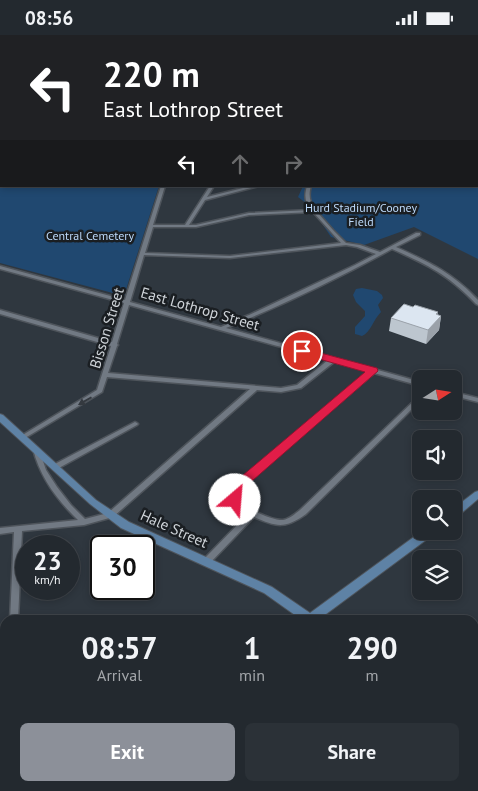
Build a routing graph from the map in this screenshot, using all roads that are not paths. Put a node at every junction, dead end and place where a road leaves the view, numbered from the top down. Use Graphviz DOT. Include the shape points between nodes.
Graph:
graph roads {
  1 [pos="163,187"];
  2 [pos="211,187"];
  3 [pos="253,187"];
  4 [pos="309,187"];
  5 [pos="204,199"];
  6 [pos="316,211"];
  7 [pos="151,226"];
  8 [pos="186,226"];
  9 [pos="418,234"];
  10 [pos="346,244"];
  11 [pos="394,248"];
  12 [pos="143,254"];
  13 [pos="381,254"];
  14 [pos="0,267"];
  15 [pos="128,302"];
  16 [pos="478,303"];
  17 [pos="0,312"];
  18 [pos="222,328"];
  19 [pos="115,345"];
  20 [pos="332,359"];
  21 [pos="373,371"];
  22 [pos="106,375"];
  23 [pos="412,382"];
  24 [pos="255,388"];
  25 [pos="462,396"];
  26 [pos="478,400"];
  27 [pos="412,406"];
  28 [pos="0,417"];
  29 [pos="135,424"];
  30 [pos="23,437"];
  31 [pos="36,449"];
  32 [pos="55,467"];
  33 [pos="478,495"];
  34 [pos="462,507"];
  35 [pos="254,513"];
  36 [pos="110,515"];
  37 [pos="84,522"];
  38 [pos="18,529"];
  39 [pos="0,531"];
  40 [pos="418,540"];
  41 [pos="207,561"];
  42 [pos="14,615"];
  43 [pos="304,615"];
  44 [pos="318,615"];
  1 -- 7 [label="street, Bisson Street"];
  2 -- 5 [label="street"];
  3 -- 5 [label="street"];
  4 -- 6 [label="street" via="308,202"];
  5 -- 8 [label="street"];
  6 -- 8 [label="street" via="249,214"];
  6 -- 10 [label="street" via="338,239"];
  7 -- 8 [label="street"];
  7 -- 12 [label="street, Bisson Street"];
  9 -- 11 [label="street"];
  10 -- 12 [label="street" via="230,257"];
  10 -- 13 [label="street"];
  11 -- 13 [label="street"];
  11 -- 16 [label="street" via="446,273"];
  12 -- 15 [label="street, Bisson Street"];
  13 -- 18 [label="street"];
  14 -- 15 [label="street, East Lothrop Street"];
  15 -- 18 [label="street, East Lothrop Street"];
  15 -- 19 [label="street, Bisson Street"];
  17 -- 19 [label="street"];
  18 -- 20 [label="street, East Lothrop Street"];
  19 -- 22 [label="street, Bisson Street"];
  20 -- 21 [label="street, East Lothrop Street"];
  20 -- 24 [label="street" via="299,387 281,390"];
  21 -- 23 [label="street, East Lothrop Street"];
  21 -- 35 [label="street" via="240,485 235,500"];
  22 -- 24 [label="street"];
  22 -- 30 [label="street, Bisson Street, one-way" via="96,395"];
  24 -- 36 [label="street"];
  25 -- 26 [label="street"];
  27 -- 35 [label="street" via="303,512 284,523"];
  28 -- 30 [label="main road, Hale Street"];
  29 -- 32 [label="street"];
  30 -- 31 [label="main road, Hale Street"];
  31 -- 32 [label="main road, Hale Street"];
  31 -- 37 [label="street, Hale Street" via="38,464 72,511"];
  32 -- 36 [label="main road, Hale Street"];
  33 -- 34 [label="main road"];
  35 -- 41 [label="street"];
  36 -- 37 [label="street"];
  36 -- 41 [label="main road, Hale Street" via="125,525"];
  37 -- 38 [label="street"];
  38 -- 39 [label="street"];
  38 -- 42 [label="street"];
  40 -- 44 [label="main road"];
  41 -- 43 [label="main road, Hale Street" via="268,589"];
}
